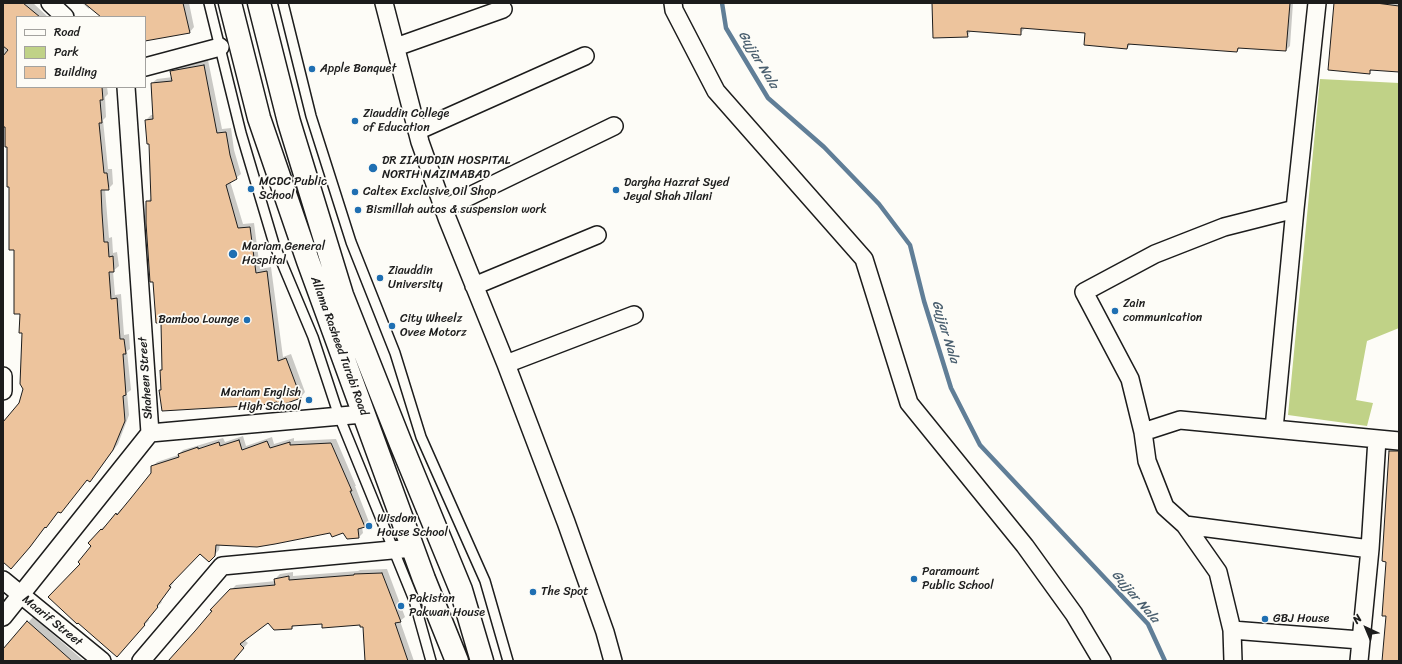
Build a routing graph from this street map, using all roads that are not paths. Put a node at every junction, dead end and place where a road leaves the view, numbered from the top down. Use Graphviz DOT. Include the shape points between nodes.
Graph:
graph roads {
  1 [pos="50,3"];
  2 [pos="209,3"];
  3 [pos="230,3"];
  4 [pos="259,3"];
  5 [pos="283,3"];
  6 [pos="384,3"];
  7 [pos="673,3"];
  8 [pos="1317,3"];
  9 [pos="503,9"];
  10 [pos="64,16"];
  11 [pos="220,47"];
  12 [pos="396,47"];
  13 [pos="585,56"];
  14 [pos="146,67"];
  15 [pos="126,88"];
  16 [pos="614,126"];
  17 [pos="417,131"];
  18 [pos="443,209"];
  19 [pos="1295,209"];
  20 [pos="597,235"];
  21 [pos="474,286"];
  22 [pos="634,315"];
  23 [pos="506,364"];
  24 [pos="3,376"];
  25 [pos="3,391"];
  26 [pos="363,414"];
  27 [pos="339,416"];
  28 [pos="1274,429"];
  29 [pos="1143,432"];
  30 [pos="150,433"];
  31 [pos="1377,439"];
  32 [pos="1399,441"];
  33 [pos="1186,525"];
  34 [pos="403,549"];
  35 [pos="1370,549"];
  36 [pos="3,580"];
  37 [pos="21,595"];
  38 [pos="3,618"];
  39 [pos="1232,630"];
  40 [pos="1360,640"];
  41 [pos="102,661"];
  42 [pos="141,661"];
  43 [pos="431,661"];
  44 [pos="457,661"];
  45 [pos="482,661"];
  46 [pos="508,661"];
  47 [pos="613,661"];
  48 [pos="1102,661"];
  49 [pos="1233,661"];
  50 [pos="1359,661"];
  1 -- 10 [label="street"];
  2 -- 11 [label="lane"];
  3 -- 26 [label="main road, Allama Rasheed Turabi Road" via="259,118"];
  4 -- 45 [label="main road, Allama Rasheed Turabi Road" via="289,122 342,295 461,590"];
  5 -- 46 [label="lane" via="311,116 350,242 396,354 420,437 485,581"];
  6 -- 12 [label="street"];
  7 -- 48 [label="street" via="674,10 716,91 864,259 909,403 1025,546 1074,614"];
  8 -- 19 [label="street"];
  9 -- 12 [label="street"];
  11 -- 14 [label="street"];
  11 -- 27 [label="lane" via="241,133 274,244 313,337"];
  12 -- 17 [label="street"];
  13 -- 17 [label="street"];
  15 -- 30 [label="street, Shaheen Street"];
  16 -- 18 [label="street"];
  17 -- 18 [label="street"];
  18 -- 21 [label="street"];
  19 -- 28 [label="street"];
  19 -- 29 [label="street" via="1224,227 1155,254 1084,292 1130,379"];
  20 -- 21 [label="street"];
  21 -- 23 [label="street"];
  22 -- 23 [label="street"];
  23 -- 47 [label="street" via="566,522"];
  24 -- 25 [label="street"];
  26 -- 27 [label="street"];
  26 -- 34 [label="main road, Allama Rasheed Turabi Road"];
  27 -- 30 [label="street"];
  27 -- 34 [label="lane"];
  28 -- 29 [label="street" via="1180,420"];
  28 -- 31 [label="street"];
  29 -- 33 [label="street" via="1147,461 1165,506"];
  30 -- 37 [label="street, Shaheen Street"];
  31 -- 32 [label="street"];
  31 -- 35 [label="street"];
  33 -- 35 [label="street"];
  33 -- 39 [label="street" via="1218,572"];
  34 -- 42 [label="street" via="222,566"];
  34 -- 43 [label="lane"];
  34 -- 44 [label="main road, Allama Rasheed Turabi Road"];
  35 -- 40 [label="street"];
  36 -- 37 [label="street, Maarif Street"];
  37 -- 38 [label="street, Shaheen Street"];
  37 -- 41 [label="street, Maarif Street"];
  39 -- 40 [label="street"];
  39 -- 49 [label="street"];
  40 -- 50 [label="street"];
}
